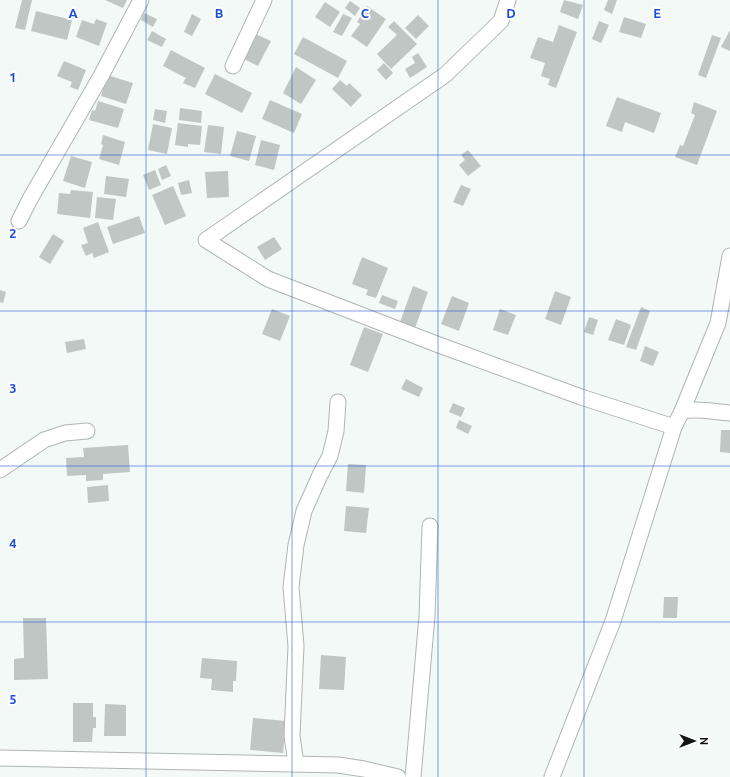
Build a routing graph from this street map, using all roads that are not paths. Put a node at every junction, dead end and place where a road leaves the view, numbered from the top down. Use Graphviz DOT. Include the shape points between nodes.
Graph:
graph roads {
  1 [pos="141,0"];
  2 [pos="264,0"];
  3 [pos="498,0"];
  4 [pos="508,0"];
  5 [pos="233,66"];
  6 [pos="19,221"];
  7 [pos="730,256"];
  8 [pos="338,402"];
  9 [pos="682,411"];
  10 [pos="730,413"];
  11 [pos="674,427"];
  12 [pos="87,431"];
  13 [pos="0,470"];
  14 [pos="430,526"];
  15 [pos="0,758"];
  16 [pos="296,764"];
  17 [pos="398,777"];
  18 [pos="413,777"];
  19 [pos="552,777"];
  1 -- 6 [label="street"];
  2 -- 5 [label="street"];
  3 -- 4 [label="street"];
  4 -- 11 [label="street" via="501,21 445,75 206,240 276,282 536,380"];
  7 -- 9 [label="street" via="718,323"];
  8 -- 16 [label="street" via="336,431 330,456 304,511 296,545 291,587 296,646 292,736"];
  9 -- 10 [label="street" via="693,409"];
  9 -- 11 [label="street"];
  11 -- 19 [label="street" via="613,621"];
  12 -- 13 [label="street" via="65,433 44,440"];
  14 -- 18 [label="street" via="427,616"];
  15 -- 16 [label="street"];
  16 -- 17 [label="street" via="338,765"];
}
